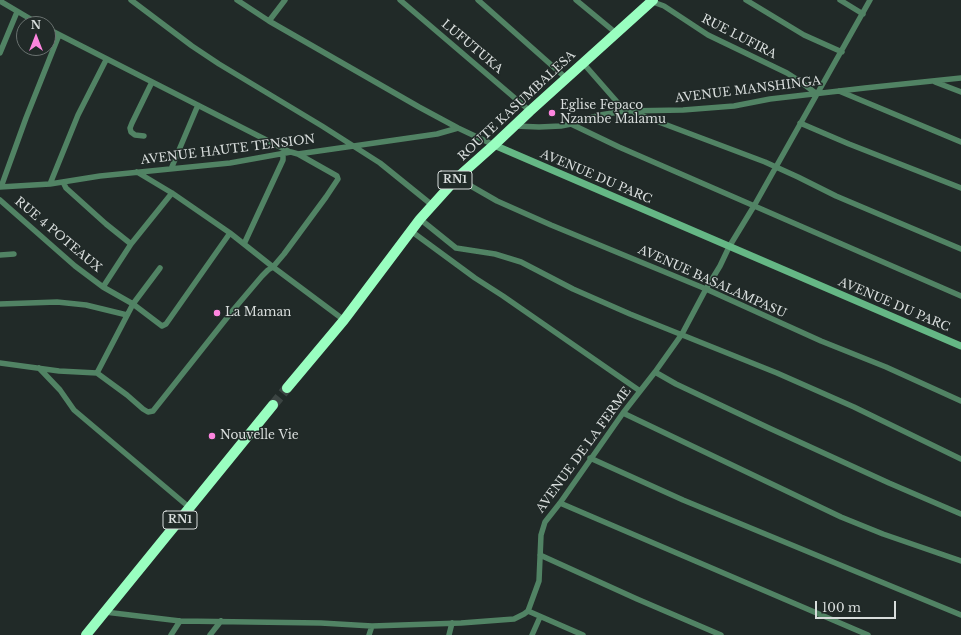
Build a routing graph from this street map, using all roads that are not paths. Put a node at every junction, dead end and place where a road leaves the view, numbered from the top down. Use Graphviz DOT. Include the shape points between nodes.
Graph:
graph roads {
  1 [pos="131,0"];
  2 [pos="237,0"];
  3 [pos="285,0"];
  4 [pos="400,0"];
  5 [pos="478,0"];
  6 [pos="576,0"];
  7 [pos="651,0"];
  8 [pos="746,0"];
  9 [pos="840,0"];
  10 [pos="870,0"];
  11 [pos="0,1"];
  12 [pos="17,12"];
  13 [pos="863,14"];
  14 [pos="24,16"];
  15 [pos="270,21"];
  16 [pos="56,33"];
  17 [pos="616,33"];
  18 [pos="59,35"];
  19 [pos="842,52"];
  20 [pos="0,53"];
  21 [pos="106,60"];
  22 [pos="583,63"];
  23 [pos="566,78"];
  24 [pos="961,78"];
  25 [pos="152,82"];
  26 [pos="933,82"];
  27 [pos="839,91"];
  28 [pos="961,92"];
  29 [pos="817,94"];
  30 [pos="198,105"];
  31 [pos="530,111"];
  32 [pos="625,111"];
  33 [pos="632,112"];
  34 [pos="800,123"];
  35 [pos="571,124"];
  36 [pos="514,126"];
  37 [pos="458,128"];
  38 [pos="144,136"];
  39 [pos="961,142"];
  40 [pos="351,145"];
  41 [pos="494,145"];
  42 [pos="291,152"];
  43 [pos="283,154"];
  44 [pos="298,154"];
  45 [pos="776,167"];
  46 [pos="171,169"];
  47 [pos="137,172"];
  48 [pos="457,178"];
  49 [pos="63,182"];
  50 [pos="50,184"];
  51 [pos="1,187"];
  52 [pos="961,188"];
  53 [pos="172,193"];
  54 [pos="0,200"];
  55 [pos="432,205"];
  56 [pos="754,206"];
  57 [pos="420,220"];
  58 [pos="411,231"];
  59 [pos="230,233"];
  60 [pos="131,244"];
  61 [pos="244,244"];
  62 [pos="729,247"];
  63 [pos="961,249"];
  64 [pos="14,254"];
  65 [pos="0,255"];
  66 [pos="273,267"];
  67 [pos="160,268"];
  68 [pos="103,287"];
  69 [pos="706,289"];
  70 [pos="961,296"];
  71 [pos="0,304"];
  72 [pos="133,304"];
  73 [pos="127,315"];
  74 [pos="344,320"];
  75 [pos="682,334"];
  76 [pos="961,346"];
  77 [pos="0,363"];
  78 [pos="39,368"];
  79 [pos="655,372"];
  80 [pos="97,373"];
  81 [pos="287,388"];
  82 [pos="640,391"];
  83 [pos="961,400"];
  84 [pos="273,405"];
  85 [pos="623,413"];
  86 [pos="590,458"];
  87 [pos="961,459"];
  88 [pos="560,503"];
  89 [pos="190,508"];
  90 [pos="961,514"];
  91 [pos="540,555"];
  92 [pos="961,560"];
  93 [pos="528,611"];
  94 [pos="104,612"];
  95 [pos="961,614"];
  96 [pos="540,617"];
  97 [pos="180,621"];
  98 [pos="221,621"];
  99 [pos="452,623"];
  100 [pos="372,626"];
  101 [pos="569,632"];
  102 [pos="86,635"];
  103 [pos="171,635"];
  104 [pos="210,635"];
  105 [pos="369,635"];
  106 [pos="449,635"];
  107 [pos="532,635"];
  108 [pos="583,635"];
  109 [pos="721,635"];
  110 [pos="868,635"];
  1 -- 40 [label="street" via="219,64"];
  2 -- 15 [label="street, AVENUE DU PARC"];
  3 -- 15 [label="street"];
  4 -- 31 [label="street, LUFUTUKA"];
  5 -- 23 [label="street"];
  6 -- 17 [label="street"];
  7 -- 17 [label="highway, ROUTE KASUMBALESA / RN1"];
  7 -- 29 [label="street, RUE LUFIRA" via="708,35 787,73"];
  8 -- 19 [label="street" via="804,35"];
  9 -- 13 [label="street"];
  10 -- 13 [label="street, AVENUE DE LA FERME"];
  11 -- 12 [label="street"];
  12 -- 14 [label="street"];
  12 -- 20 [label="street"];
  13 -- 19 [label="street, AVENUE DE LA FERME"];
  15 -- 37 [label="street, AVENUE DU PARC"];
  16 -- 18 [label="street"];
  17 -- 22 [label="highway, ROUTE KASUMBALESA / RN1"];
  18 -- 21 [label="street"];
  18 -- 51 [label="street"];
  19 -- 29 [label="street, AVENUE DE LA FERME"];
  21 -- 25 [label="street"];
  21 -- 50 [label="street" via="78,115"];
  22 -- 23 [label="highway, ROUTE KASUMBALESA / RN1"];
  22 -- 32 [label="street"];
  23 -- 31 [label="highway, ROUTE KASUMBALESA / RN1"];
  24 -- 26 [label="street, AVENUE MANSHINGA"];
  25 -- 30 [label="street"];
  25 -- 38 [label="street" via="130,128 131,132"];
  26 -- 27 [label="street, AVENUE MANSHINGA"];
  26 -- 28 [label="street"];
  27 -- 29 [label="street, AVENUE MANSHINGA"];
  27 -- 39 [label="street"];
  29 -- 33 [label="street, AVENUE MANSHINGA" via="734,106"];
  29 -- 34 [label="street, AVENUE DE LA FERME"];
  30 -- 42 [label="street"];
  30 -- 46 [label="street"];
  31 -- 36 [label="highway, ROUTE KASUMBALESA / RN1"];
  32 -- 33 [label="street, AVENUE MANSHINGA"];
  32 -- 35 [label="street, AVENUE MANSHINGA"];
  33 -- 45 [label="street"];
  34 -- 45 [label="street, AVENUE DE LA FERME"];
  34 -- 52 [label="street"];
  35 -- 36 [label="street, AVENUE MANSHINGA"];
  35 -- 56 [label="street"];
  36 -- 41 [label="highway, ROUTE KASUMBALESA / RN1"];
  37 -- 40 [label="street, AVENUE HAUTE TENSION" via="437,134"];
  37 -- 41 [label="street, AVENUE DU PARC"];
  40 -- 44 [label="street, AVENUE HAUTE TENSION"];
  40 -- 55 [label="street"];
  41 -- 48 [label="highway, ROUTE KASUMBALESA / RN1"];
  41 -- 62 [label="street, AVENUE DU PARC"];
  42 -- 43 [label="street, AVENUE HAUTE TENSION"];
  42 -- 44 [label="street, AVENUE HAUTE TENSION"];
  43 -- 46 [label="street, AVENUE HAUTE TENSION"];
  43 -- 61 [label="street" via="283,160"];
  44 -- 66 [label="street" via="337,176 338,179"];
  45 -- 56 [label="street, AVENUE DE LA FERME"];
  45 -- 63 [label="street" via="854,204"];
  46 -- 47 [label="street, AVENUE HAUTE TENSION"];
  47 -- 49 [label="street, AVENUE HAUTE TENSION"];
  47 -- 53 [label="street"];
  48 -- 55 [label="highway, ROUTE KASUMBALESA / RN1"];
  48 -- 69 [label="street, AVENUE BASALAMPASU" via="497,201"];
  49 -- 50 [label="street, AVENUE HAUTE TENSION"];
  49 -- 60 [label="street" via="66,188"];
  50 -- 51 [label="street, AVENUE HAUTE TENSION"];
  53 -- 59 [label="street"];
  53 -- 60 [label="street"];
  54 -- 68 [label="street, RUE 4 POTEAUX" via="75,266"];
  55 -- 57 [label="highway, ROUTE KASUMBALESA / RN1"];
  56 -- 62 [label="street, AVENUE DE LA FERME"];
  56 -- 70 [label="street"];
  57 -- 58 [label="highway, ROUTE KASUMBALESA / RN1"];
  57 -- 75 [label="street" via="456,248 495,254 521,262 573,289"];
  58 -- 74 [label="highway, ROUTE KASUMBALESA / RN1"];
  58 -- 82 [label="street"];
  59 -- 61 [label="street"];
  59 -- 72 [label="street, RUE 4 POTEAUX" via="166,324 158,324"];
  60 -- 68 [label="street"];
  61 -- 66 [label="street"];
  62 -- 69 [label="street, AVENUE DE LA FERME"];
  62 -- 76 [label="street, AVENUE DU PARC"];
  64 -- 65 [label="street"];
  66 -- 74 [label="street"];
  66 -- 80 [label="street" via="234,309 153,411 143,409"];
  67 -- 72 [label="street"];
  68 -- 72 [label="street, RUE 4 POTEAUX"];
  69 -- 75 [label="street, AVENUE DE LA FERME"];
  69 -- 83 [label="street, AVENUE BASALAMPASU" via="808,336"];
  71 -- 73 [label="street" via="56,302"];
  72 -- 73 [label="street"];
  73 -- 80 [label="street"];
  74 -- 81 [label="highway, ROUTE KASUMBALESA / RN1"];
  75 -- 79 [label="street, AVENUE DE LA FERME"];
  75 -- 87 [label="street" via="847,404"];
  77 -- 78 [label="street"];
  78 -- 80 [label="street"];
  78 -- 89 [label="street" via="60,390 74,410"];
  79 -- 82 [label="street, AVENUE DE LA FERME"];
  79 -- 90 [label="street" via="748,418"];
  82 -- 85 [label="street, AVENUE DE LA FERME"];
  84 -- 89 [label="highway, RN1"];
  85 -- 86 [label="street, AVENUE DE LA FERME"];
  85 -- 92 [label="street" via="841,517"];
  86 -- 88 [label="street, AVENUE DE LA FERME"];
  86 -- 95 [label="street" via="683,500"];
  88 -- 91 [label="street, AVENUE DE LA FERME" via="545,522 541,535"];
  88 -- 110 [label="street"];
  89 -- 94 [label="highway, RN1"];
  91 -- 93 [label="street, AVENUE DE LA FERME" via="539,581"];
  91 -- 109 [label="street"];
  93 -- 96 [label="street"];
  93 -- 99 [label="street" via="514,619"];
  94 -- 97 [label="street"];
  94 -- 102 [label="highway, RN1"];
  96 -- 101 [label="street"];
  96 -- 107 [label="street"];
  97 -- 98 [label="street"];
  97 -- 103 [label="street"];
  98 -- 100 [label="street"];
  98 -- 104 [label="street"];
  99 -- 100 [label="street"];
  99 -- 106 [label="street"];
  100 -- 105 [label="street"];
  101 -- 108 [label="street"];
}
